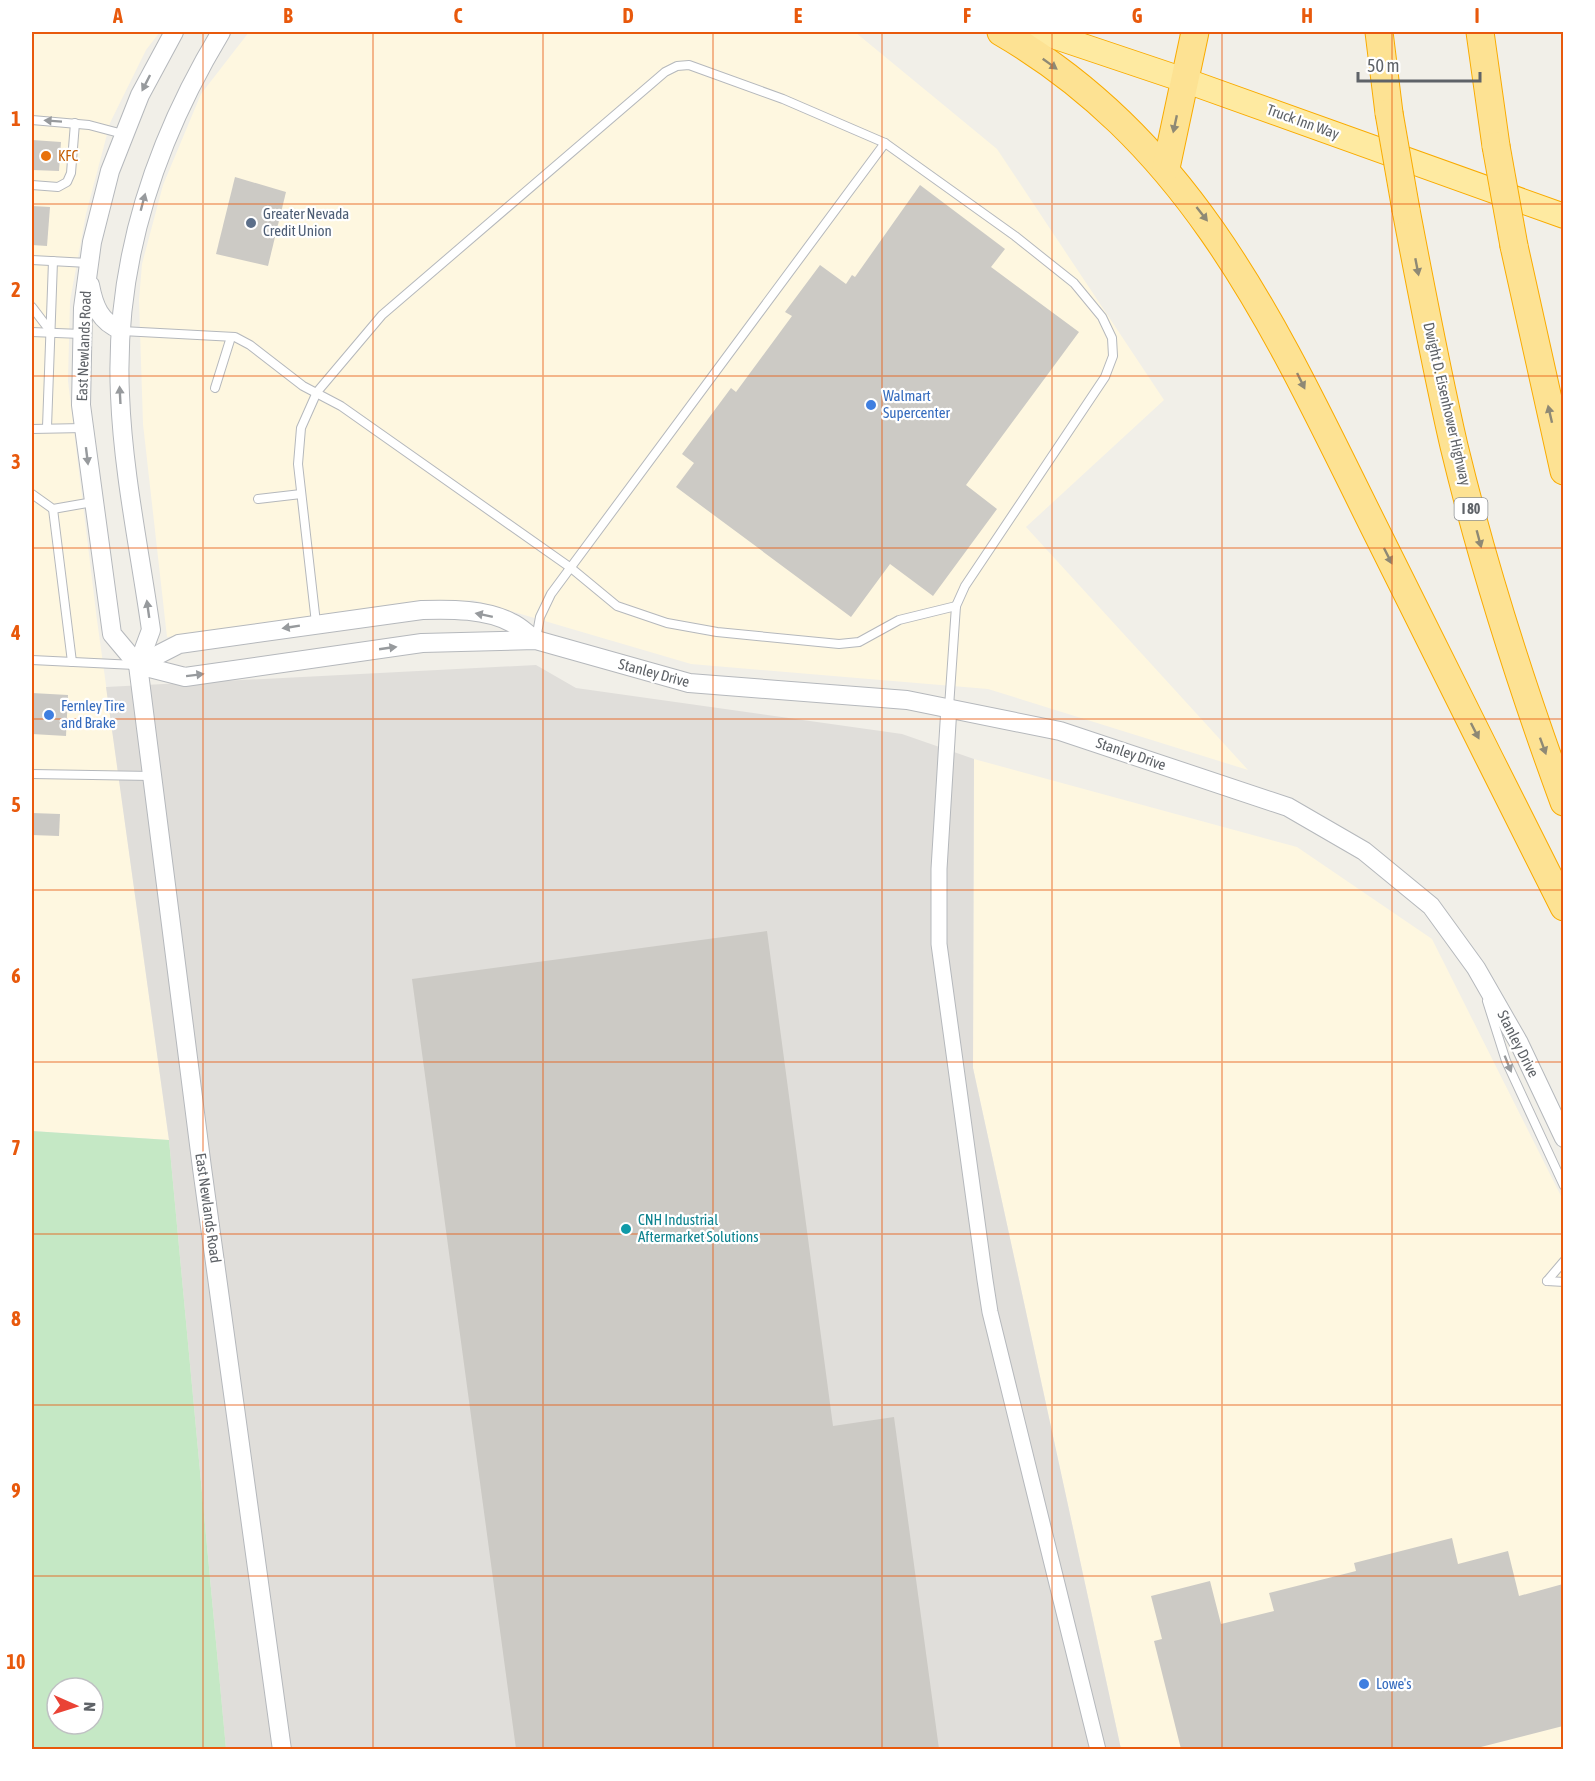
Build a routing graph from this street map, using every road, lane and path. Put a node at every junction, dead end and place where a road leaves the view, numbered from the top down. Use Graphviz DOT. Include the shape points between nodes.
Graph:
graph roads {
  1 [pos="174,32"];
  2 [pos="221,32"];
  3 [pos="1001,32"];
  4 [pos="1041,32"];
  5 [pos="1086,32"];
  6 [pos="1196,32"];
  7 [pos="1379,32"];
  8 [pos="1480,32"];
  9 [pos="1184,80"];
  10 [pos="32,120"];
  11 [pos="75,123"];
  12 [pos="123,134"];
  13 [pos="885,143"];
  14 [pos="1166,168"];
  15 [pos="32,184"];
  16 [pos="1563,216"];
  17 [pos="32,260"];
  18 [pos="53,261"];
  19 [pos="87,267"];
  20 [pos="32,307"];
  21 [pos="121,330"];
  22 [pos="32,332"];
  23 [pos="51,332"];
  24 [pos="81,334"];
  25 [pos="231,337"];
  26 [pos="215,388"];
  27 [pos="317,392"];
  28 [pos="32,424"];
  29 [pos="47,428"];
  30 [pos="84,428"];
  31 [pos="32,429"];
  32 [pos="1563,471"];
  33 [pos="32,494"];
  34 [pos="301,494"];
  35 [pos="258,499"];
  36 [pos="93,502"];
  37 [pos="52,509"];
  38 [pos="571,568"];
  39 [pos="956,606"];
  40 [pos="316,623"];
  41 [pos="536,640"];
  42 [pos="32,660"];
  43 [pos="72,662"];
  44 [pos="138,665"];
  45 [pos="949,707"];
  46 [pos="32,774"];
  47 [pos="152,776"];
  48 [pos="1563,802"];
  49 [pos="1563,907"];
  50 [pos="1476,968"];
  51 [pos="1563,1138"];
  52 [pos="1563,1186"];
  53 [pos="1563,1262"];
  54 [pos="1563,1282"];
  55 [pos="282,1749"];
  56 [pos="1098,1749"];
  1 -- 12 [label="street, East Newlands Road, one-way"];
  21 -- 2 [label="street, East Newlands Road, one-way" via="129,263 143,199 185,94"];
  3 -- 14 [label="highway, one-way" via="1073,80"];
  4 -- 9 [label="highway, Truck Inn Way"];
  5 -- 9 [label="highway"];
  6 -- 9 [label="highway"];
  7 -- 48 [label="highway, Dwight D. Eisenhower Highway / I 80, one-way, bridge" via="1406,210 1454,446 1534,722"];
  32 -- 8 [label="highway, one-way, bridge" via="1514,246"];
  9 -- 14 [label="highway, one-way"];
  9 -- 16 [label="highway, Truck Inn Way"];
  11 -- 10 [label="lane, one-way"];
  11 -- 12 [label="lane"];
  11 -- 15 [label="lane" via="67,182 57,187"];
  12 -- 19 [label="street, East Newlands Road"];
  13 -- 27 [label="lane" via="702,68 676,66 664,72 382,315"];
  13 -- 38 [label="lane"];
  13 -- 39 [label="lane" via="1074,283 1102,317 1112,338 1113,356 1105,377 965,586"];
  14 -- 49 [label="highway, one-way" via="1210,225 1263,307"];
  17 -- 18 [label="lane"];
  18 -- 19 [label="lane"];
  18 -- 23 [label="lane"];
  19 -- 21 [label="street" via="94,306 104,321"];
  19 -- 24 [label="street, East Newlands Road"];
  20 -- 23 [label="lane"];
  21 -- 25 [label="lane"];
  44 -- 21 [label="street, East Newlands Road, one-way" via="151,630 122,426"];
  22 -- 23 [label="lane"];
  23 -- 24 [label="lane"];
  23 -- 29 [label="lane"];
  24 -- 30 [label="street, East Newlands Road"];
  25 -- 26 [label="lane"];
  25 -- 27 [label="lane" via="250,345 303,386"];
  27 -- 34 [label="lane" via="301,428"];
  27 -- 38 [label="lane"];
  28 -- 29 [label="lane"];
  29 -- 30 [label="lane"];
  29 -- 31 [label="lane"];
  30 -- 36 [label="street, East Newlands Road, one-way"];
  33 -- 37 [label="lane"];
  34 -- 35 [label="lane"];
  34 -- 40 [label="lane"];
  36 -- 37 [label="lane"];
  36 -- 44 [label="street, East Newlands Road" via="112,634"];
  37 -- 43 [label="lane"];
  38 -- 39 [label="lane" via="617,606 667,623 839,644 859,642 899,620"];
  38 -- 41 [label="lane" via="551,594 540,617"];
  39 -- 45 [label="lane"];
  41 -- 40 [label="street, Stanley Drive, one-way" via="512,622 459,610 422,610"];
  40 -- 44 [label="street, Stanley Drive, one-way" via="179,644"];
  44 -- 41 [label="street, Stanley Drive, one-way" via="185,677 422,643"];
  41 -- 45 [label="street, Stanley Drive" via="689,684 852,694"];
  42 -- 43 [label="lane"];
  43 -- 44 [label="lane"];
  44 -- 47 [label="street, East Newlands Road"];
  45 -- 50 [label="street, Stanley Drive" via="1060,731 1288,807 1364,851 1431,906"];
  45 -- 56 [label="street" via="938,880 939,944 984,1280"];
  46 -- 47 [label="lane"];
  47 -- 55 [label="street, East Newlands Road"];
  50 -- 51 [label="street, Stanley Drive" via="1515,1035"];
  50 -- 52 [label="lane, one-way" via="1506,1060"];
  53 -- 54 [label="lane" via="1547,1281"];
}
